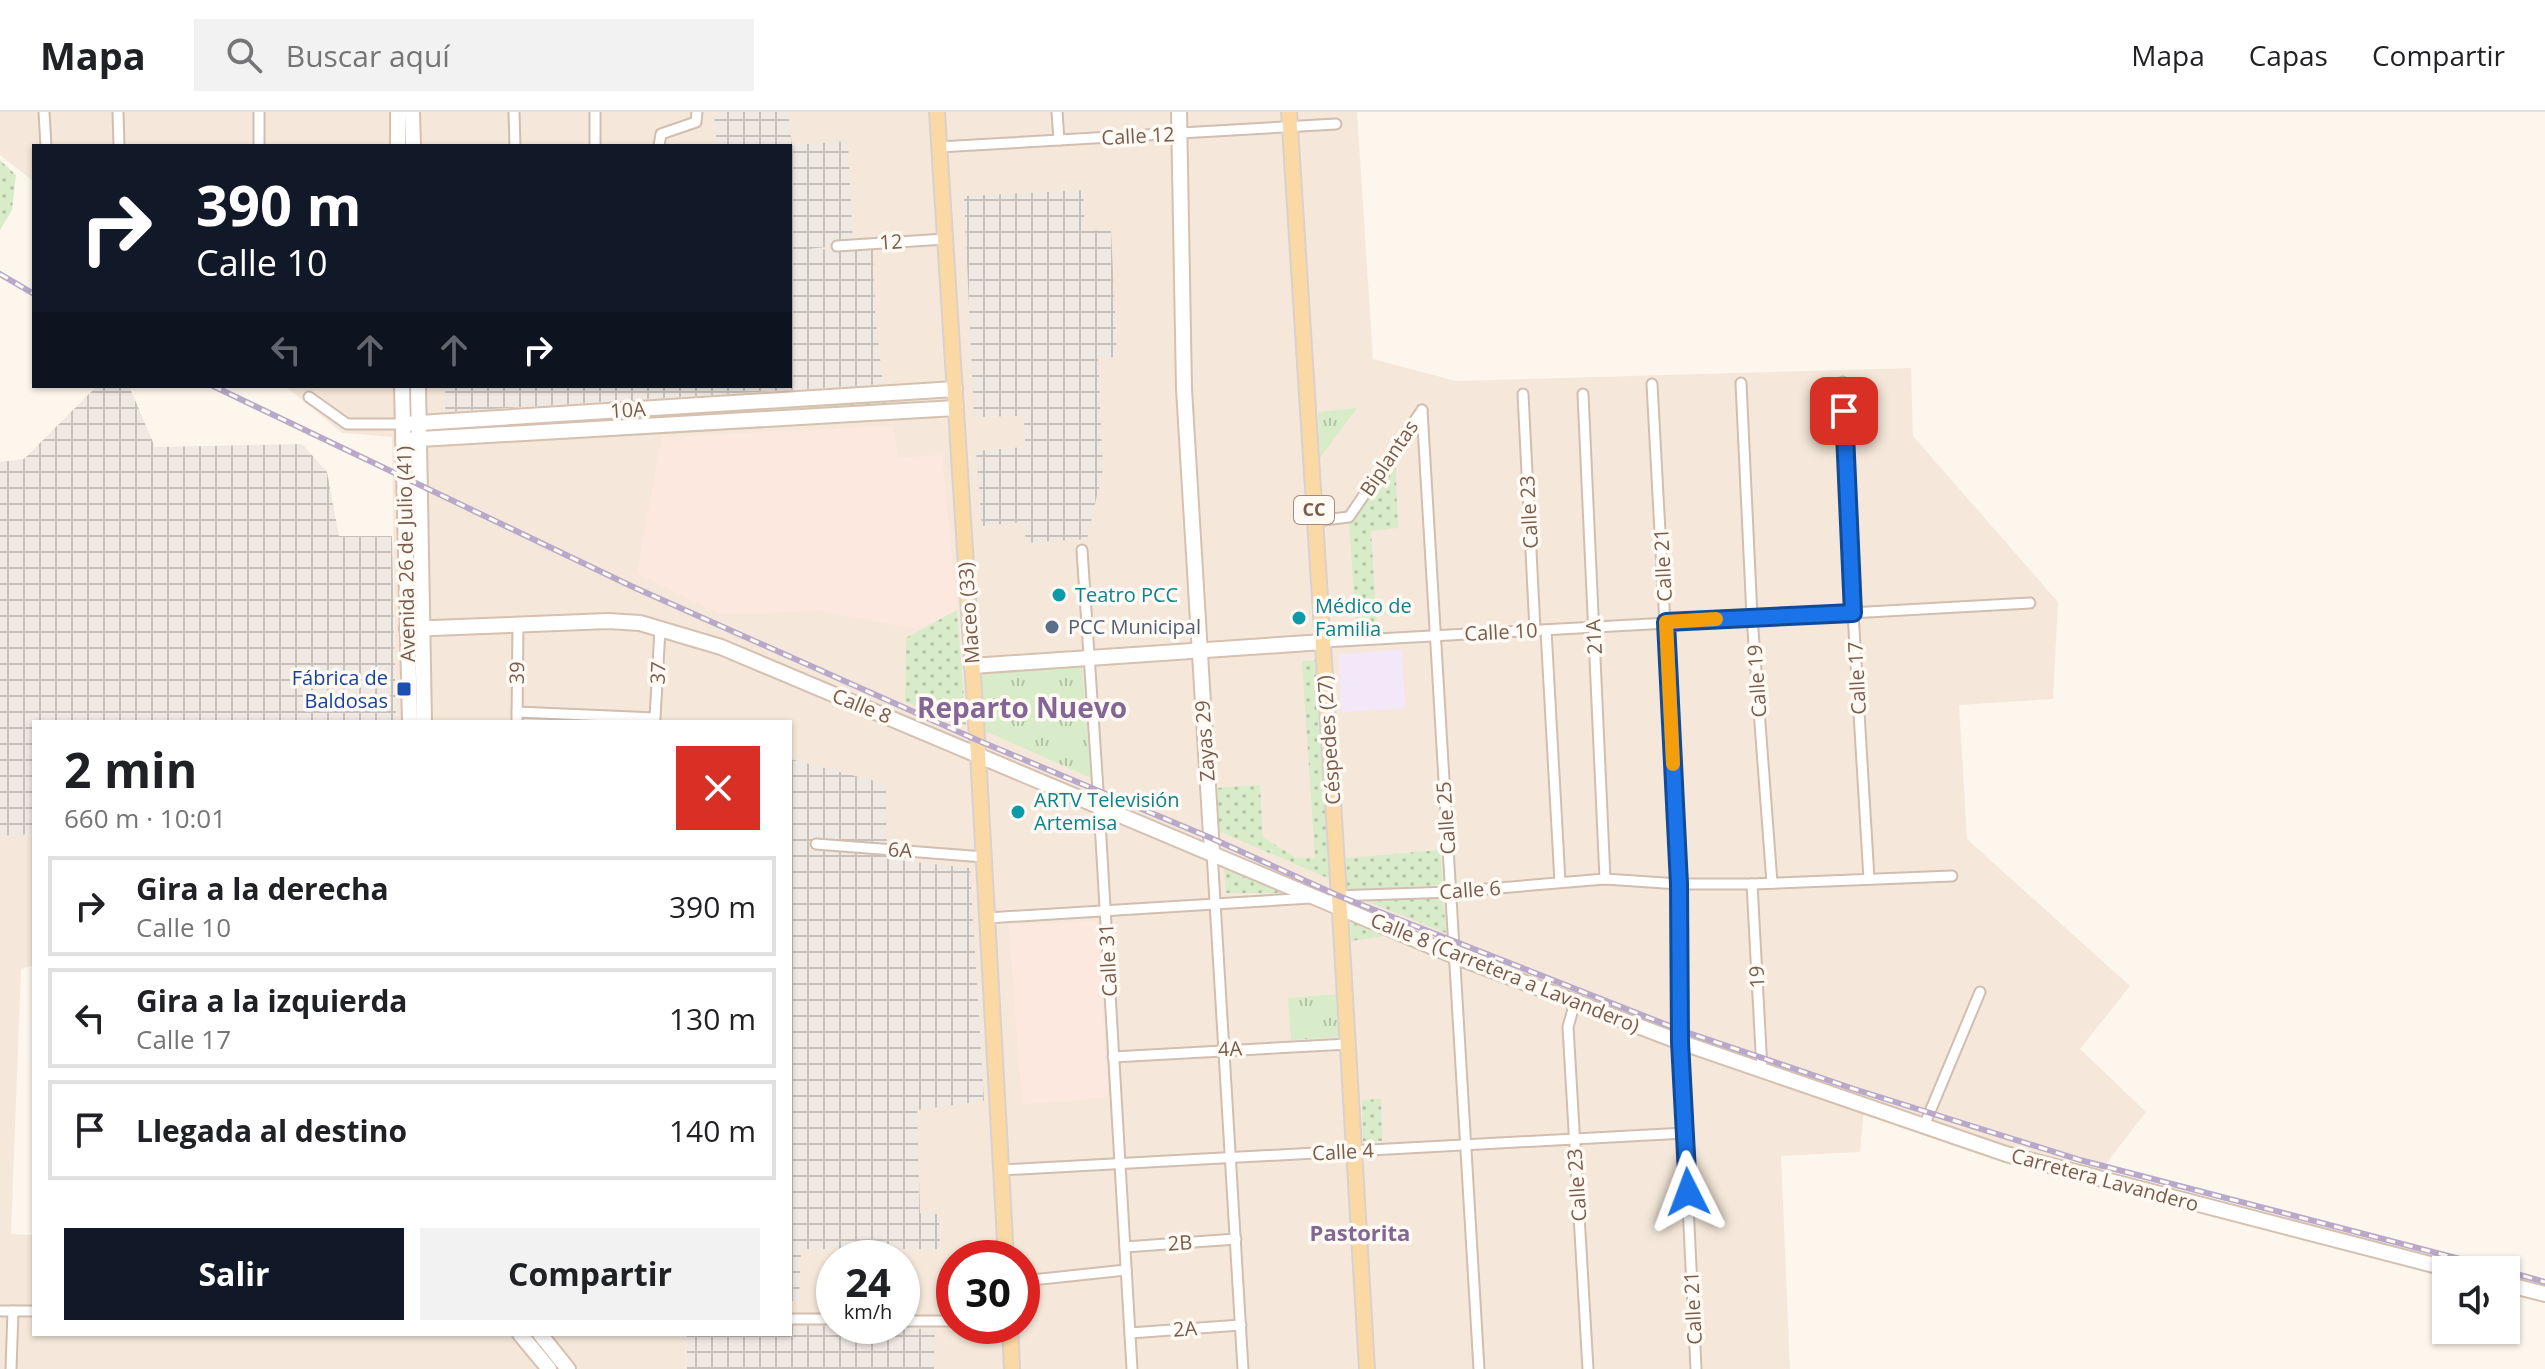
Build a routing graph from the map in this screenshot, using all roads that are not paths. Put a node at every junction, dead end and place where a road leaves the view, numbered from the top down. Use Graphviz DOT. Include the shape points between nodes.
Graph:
graph roads {
  1 [pos="44,112"];
  2 [pos="118,112"];
  3 [pos="259,112"];
  4 [pos="398,112"];
  5 [pos="412,112"];
  6 [pos="514,112"];
  7 [pos="595,112"];
  8 [pos="697,112"];
  9 [pos="937,112"];
  10 [pos="1057,112"];
  11 [pos="1179,112"];
  12 [pos="1289,119"];
  13 [pos="1336,124"];
  14 [pos="1181,133"];
  15 [pos="1059,140"];
  16 [pos="46,144"];
  17 [pos="119,144"];
  18 [pos="259,144"];
  19 [pos="398,144"];
  20 [pos="413,144"];
  21 [pos="515,144"];
  22 [pos="595,144"];
  23 [pos="659,144"];
  24 [pos="939,147"];
  25 [pos="945,239"];
  26 [pos="837,246"];
  27 [pos="1843,382"];
  28 [pos="1741,383"];
  29 [pos="1652,384"];
  30 [pos="402,388"];
  31 [pos="418,388"];
  32 [pos="955,389"];
  33 [pos="1523,394"];
  34 [pos="1583,394"];
  35 [pos="309,397"];
  36 [pos="738,403"];
  37 [pos="956,408"];
  38 [pos="1422,410"];
  39 [pos="739,420"];
  40 [pos="419,431"];
  41 [pos="403,432"];
  42 [pos="1315,521"];
  43 [pos="1082,550"];
  44 [pos="2030,603"];
  45 [pos="1853,613"];
  46 [pos="1752,617"];
  47 [pos="1666,622"];
  48 [pos="518,624"];
  49 [pos="1593,627"];
  50 [pos="414,629"];
  51 [pos="660,629"];
  52 [pos="1540,630"];
  53 [pos="1434,636"];
  54 [pos="1323,642"];
  55 [pos="1200,651"];
  56 [pos="1088,658"];
  57 [pos="972,666"];
  58 [pos="517,717"];
  59 [pos="410,720"];
  60 [pos="424,720"];
  61 [pos="978,754"];
  62 [pos="1099,805"];
  63 [pos="816,844"];
  64 [pos="1212,852"];
  65 [pos="984,857"];
  66 [pos="1952,876"];
  67 [pos="1605,879"];
  68 [pos="1869,879"];
  69 [pos="1560,882"];
  70 [pos="1772,883"];
  71 [pos="1679,884"];
  72 [pos="1752,884"];
  73 [pos="1451,892"];
  74 [pos="1318,898"];
  75 [pos="1340,902"];
  76 [pos="1215,903"];
  77 [pos="1105,912"];
  78 [pos="987,918"];
  79 [pos="1452,955"];
  80 [pos="1980,992"];
  81 [pos="1575,1002"];
  82 [pos="1680,1042"];
  83 [pos="1348,1044"];
  84 [pos="1225,1050"];
  85 [pos="1113,1057"];
  86 [pos="1762,1070"];
  87 [pos="1924,1126"];
  88 [pos="1685,1133"];
  89 [pos="1574,1140"];
  90 [pos="1464,1146"];
  91 [pos="1354,1151"];
  92 [pos="1231,1158"];
  93 [pos="1120,1164"];
  94 [pos="1001,1170"];
  95 [pos="1236,1239"];
  96 [pos="1005,1240"];
  97 [pos="1125,1247"];
  98 [pos="2432,1265"];
  99 [pos="1126,1270"];
  100 [pos="1040,1279"];
  101 [pos="2520,1288"];
  102 [pos="2545,1294"];
  103 [pos="0,1311"];
  104 [pos="13,1311"];
  105 [pos="32,1311"];
  106 [pos="792,1319"];
  107 [pos="816,1319"];
  108 [pos="1241,1325"];
  109 [pos="1130,1333"];
  110 [pos="522,1336"];
  111 [pos="542,1336"];
  112 [pos="1011,1344"];
  113 [pos="11,1369"];
  114 [pos="549,1369"];
  115 [pos="568,1369"];
  116 [pos="1012,1369"];
  117 [pos="1132,1369"];
  118 [pos="1243,1369"];
  119 [pos="1367,1369"];
  120 [pos="1479,1369"];
  121 [pos="1588,1369"];
  122 [pos="1696,1369"];
  1 -- 16 [label="street"];
  2 -- 17 [label="street"];
  3 -- 18 [label="street"];
  4 -- 19 [label="street"];
  5 -- 20 [label="street"];
  6 -- 21 [label="street"];
  7 -- 22 [label="street"];
  8 -- 23 [label="street" via="696,122 661,134"];
  9 -- 24 [label="main road, Maceo (33)"];
  10 -- 15 [label="street"];
  11 -- 14 [label="street, Zayas 29"];
  12 -- 13 [label="street, Calle 12"];
  12 -- 14 [label="street, Calle 12"];
  12 -- 42 [label="main road, Céspedes (27) / CC"];
  14 -- 15 [label="street, Calle 12"];
  14 -- 55 [label="street, Zayas 29" via="1184,389"];
  15 -- 24 [label="street, Calle 12"];
  24 -- 25 [label="main road, Maceo (33)"];
  25 -- 26 [label="street, 12"];
  25 -- 32 [label="main road, Maceo (33)"];
  27 -- 45 [label="street, Calle 17"];
  28 -- 46 [label="street, Calle 19"];
  29 -- 47 [label="street, Calle 21"];
  30 -- 41 [label="street, Avenida 26 de Julio (41)"];
  31 -- 40 [label="street, Avenida 26 de Julio (41)"];
  32 -- 36 [label="street, 10A"];
  32 -- 37 [label="main road, Maceo (33)"];
  33 -- 52 [label="street, Calle 23"];
  34 -- 49 [label="street, 21A"];
  35 -- 41 [label="street, 10A" via="347,424"];
  36 -- 39 [label="street"];
  36 -- 40 [label="street, 10A"];
  37 -- 39 [label="street, 10A"];
  37 -- 57 [label="main road, Maceo (33)"];
  38 -- 42 [label="street, Biplantas" via="1349,517"];
  38 -- 53 [label="street, Calle 25"];
  39 -- 40 [label="street, 10A"];
  40 -- 41 [label="street, 10A"];
  40 -- 50 [label="street, Avenida 26 de Julio (41)"];
  41 -- 50 [label="street, Avenida 26 de Julio (41)"];
  42 -- 54 [label="main road, Céspedes (27) / CC"];
  43 -- 56 [label="street, Calle 31"];
  44 -- 45 [label="street, Calle 10"];
  45 -- 46 [label="street, Calle 10"];
  45 -- 68 [label="street, Calle 17"];
  46 -- 47 [label="street, Calle 10"];
  46 -- 70 [label="street, Calle 19"];
  47 -- 49 [label="street, Calle 10"];
  47 -- 71 [label="street, Calle 21"];
  48 -- 50 [label="street, Calle 8"];
  48 -- 51 [label="street, Calle 8" via="608,621"];
  48 -- 58 [label="street, 39"];
  49 -- 52 [label="street, Calle 10"];
  49 -- 67 [label="street, 21A"];
  50 -- 59 [label="street, Avenida 26 de Julio (41)"];
  50 -- 60 [label="street, Avenida 26 de Julio (41)"];
  51 -- 58 [label="street, 37" via="655,718"];
  51 -- 61 [label="street, Calle 8" via="721,647"];
  52 -- 53 [label="street, Calle 10"];
  52 -- 69 [label="street, Calle 23"];
  53 -- 54 [label="street, Calle 10"];
  53 -- 73 [label="street, Calle 25"];
  54 -- 55 [label="street, Calle 10"];
  54 -- 75 [label="main road, Céspedes (27) / CC"];
  55 -- 56 [label="street, Calle 10"];
  55 -- 64 [label="street, Zayas 29"];
  56 -- 57 [label="street, Calle 10"];
  56 -- 62 [label="street, Calle 31"];
  57 -- 61 [label="main road, Maceo (33)"];
  61 -- 62 [label="street, Calle 8"];
  61 -- 65 [label="main road, Maceo (33)"];
  62 -- 64 [label="street, Calle 8"];
  62 -- 77 [label="street, Calle 31"];
  63 -- 65 [label="street, 6A"];
  64 -- 74 [label="street, Calle 8"];
  64 -- 76 [label="street, Zayas 29"];
  65 -- 78 [label="main road, Maceo (33)"];
  66 -- 68 [label="street, Calle 6"];
  67 -- 69 [label="street, Calle 6"];
  67 -- 71 [label="street, Calle 6"];
  68 -- 70 [label="street, Calle 6"];
  69 -- 73 [label="street, Calle 6"];
  70 -- 72 [label="street, Calle 6"];
  71 -- 72 [label="street, Calle 6"];
  71 -- 82 [label="street, Calle 21"];
  72 -- 86 [label="street, 19"];
  73 -- 75 [label="street, Calle 6"];
  73 -- 79 [label="street, Calle 25"];
  74 -- 75 [label="street, Calle 8"];
  74 -- 76 [label="street"];
  75 -- 79 [label="street, Calle 8 (Carretera a Lavandero)"];
  75 -- 83 [label="main road, Céspedes (27) / CC"];
  76 -- 77 [label="street"];
  76 -- 84 [label="street, Zayas 29"];
  77 -- 78 [label="street"];
  77 -- 85 [label="street, Calle 31"];
  78 -- 94 [label="main road, Maceo (33)"];
  79 -- 81 [label="street, Calle 8 (Carretera a Lavandero)"];
  79 -- 90 [label="street, Calle 25"];
  80 -- 87 [label="street"];
  81 -- 82 [label="street, Calle 8 (Carretera a Lavandero)"];
  81 -- 89 [label="street, Calle 23" via="1568,1027"];
  82 -- 86 [label="street, Calle 8 (Carretera a Lavandero)"];
  82 -- 88 [label="street, Calle 21"];
  83 -- 84 [label="street, 4A"];
  83 -- 91 [label="main road, Céspedes (27) / CC"];
  84 -- 85 [label="street, 4A"];
  84 -- 92 [label="street, Zayas 29"];
  85 -- 93 [label="street, Calle 31"];
  86 -- 87 [label="street, Carretera Lavandero"];
  87 -- 98 [label="street, Carretera Lavandero" via="2006,1154"];
  88 -- 89 [label="street, Calle 4"];
  88 -- 122 [label="street, Calle 21"];
  89 -- 90 [label="street, Calle 4"];
  89 -- 121 [label="street, Calle 23"];
  90 -- 91 [label="street, Calle 4"];
  90 -- 120 [label="street, Calle 25"];
  91 -- 92 [label="street, Calle 4"];
  91 -- 119 [label="main road, Céspedes (27) / CC"];
  92 -- 93 [label="street, Calle 4"];
  92 -- 95 [label="street, Zayas 29"];
  93 -- 94 [label="street, Calle 4"];
  93 -- 97 [label="street, Calle 31"];
  94 -- 96 [label="main road, Maceo (33)"];
  95 -- 97 [label="street, 2B"];
  95 -- 108 [label="street, Zayas 29"];
  97 -- 99 [label="street, Calle 31"];
  99 -- 100 [label="street"];
  99 -- 109 [label="street, Calle 31"];
  101 -- 102 [label="street"];
  103 -- 104 [label="street"];
  104 -- 105 [label="street"];
  104 -- 113 [label="street"];
  106 -- 107 [label="street"];
  108 -- 109 [label="street, 2A"];
  108 -- 118 [label="street, Zayas 29"];
  109 -- 117 [label="street, Calle 31"];
  110 -- 114 [label="street"];
  111 -- 115 [label="street"];
  112 -- 116 [label="main road"];
}
